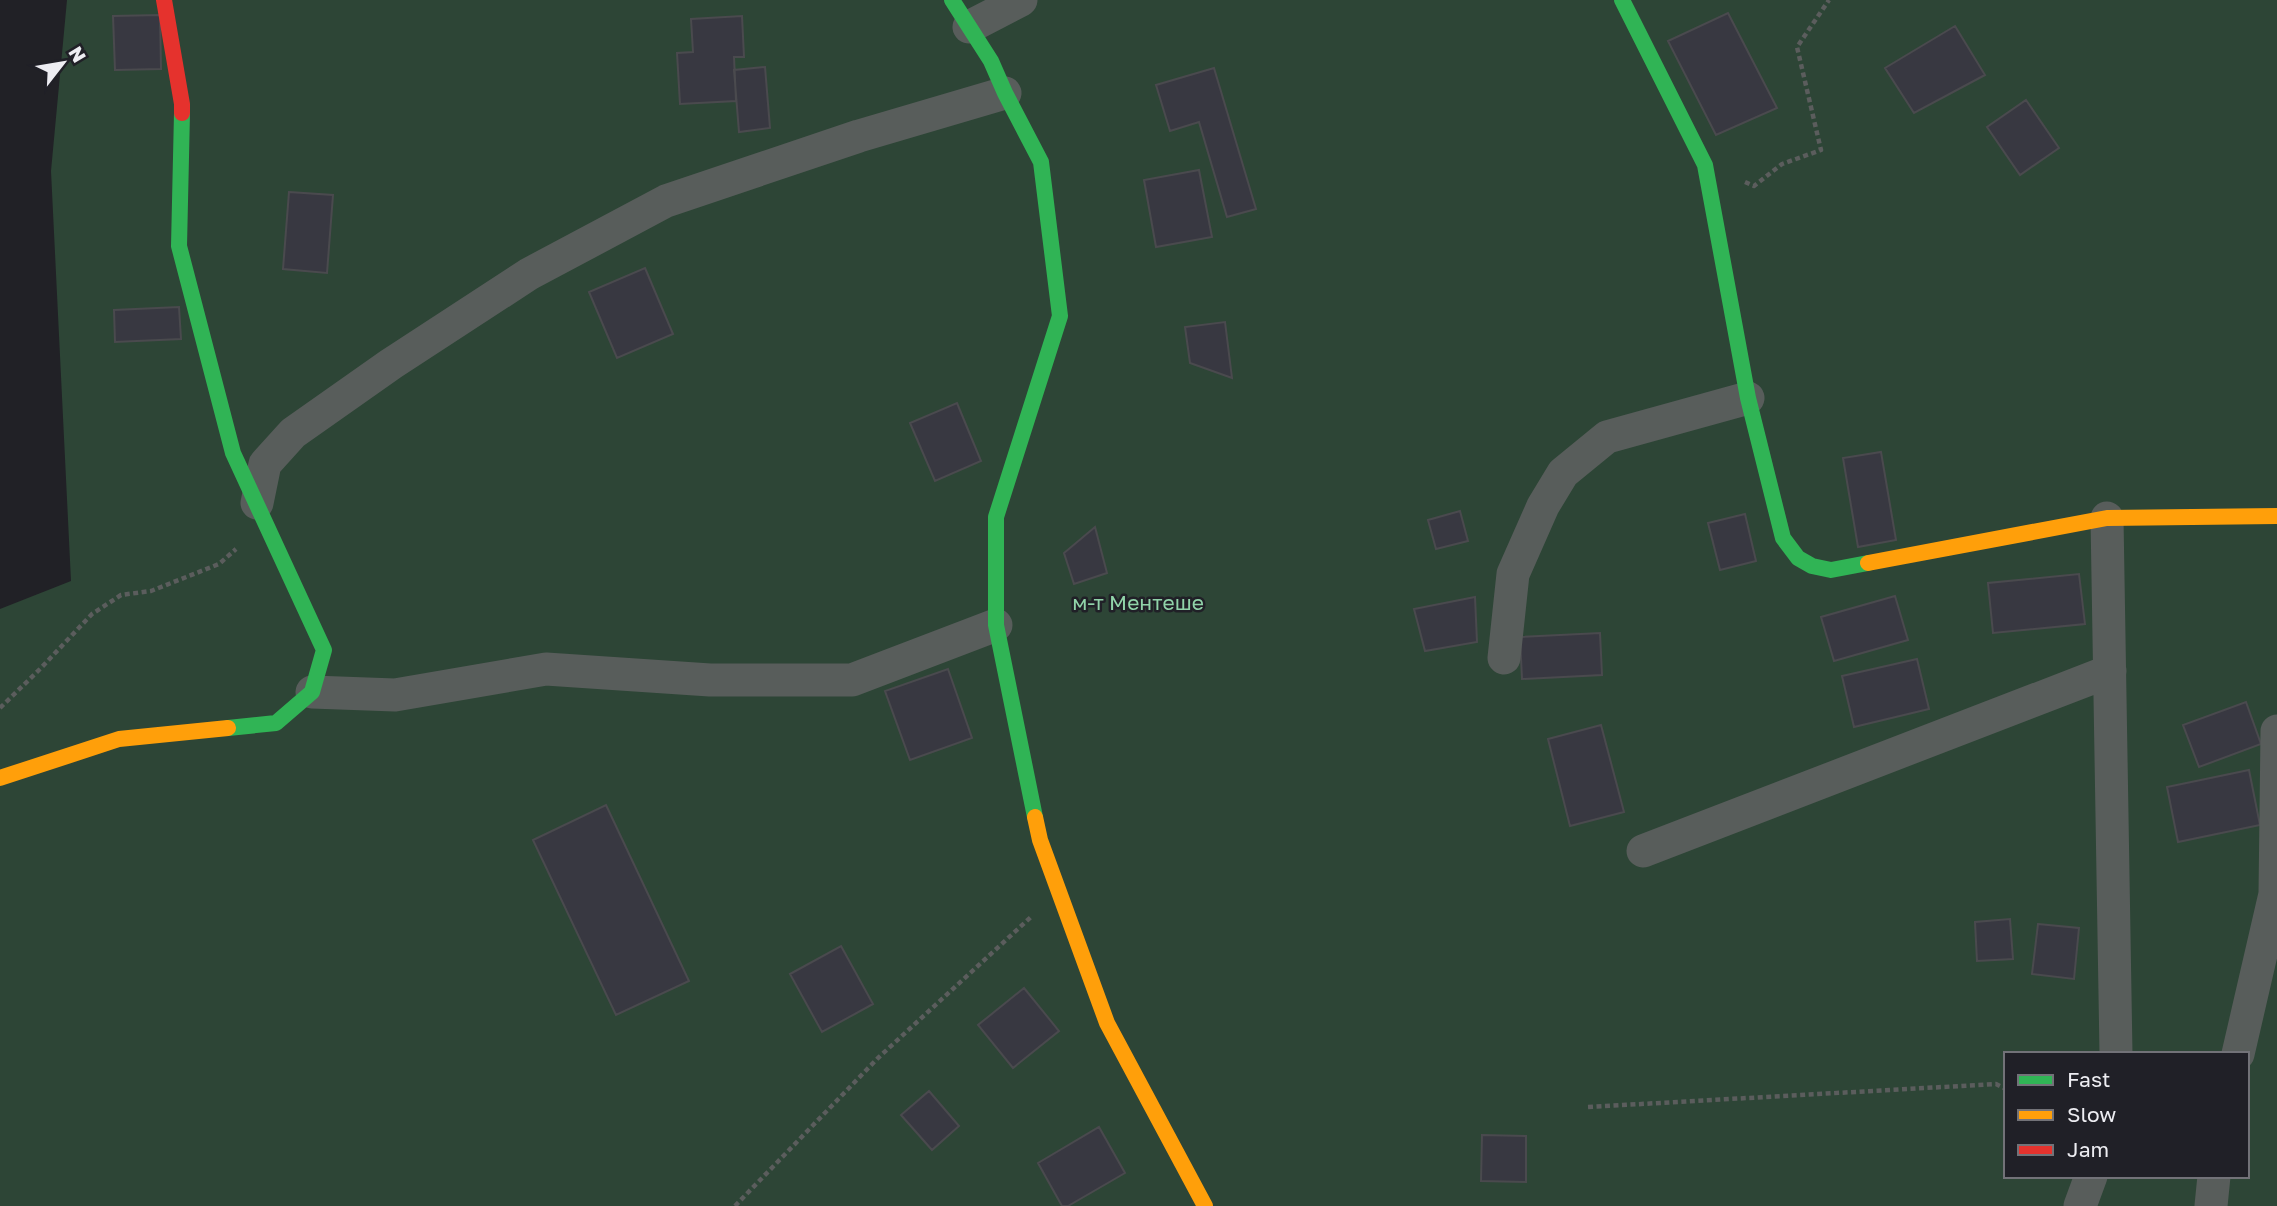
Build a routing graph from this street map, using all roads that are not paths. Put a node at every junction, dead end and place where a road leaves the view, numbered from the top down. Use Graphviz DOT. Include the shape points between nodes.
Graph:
graph roads {
  1 [pos="164,0"];
  2 [pos="1021,0"];
  3 [pos="1622,0"];
  4 [pos="960,13"];
  5 [pos="1005,93"];
  6 [pos="1748,398"];
  7 [pos="261,513"];
  8 [pos="2277,516"];
  9 [pos="2107,518"];
  10 [pos="996,625"];
  11 [pos="1504,658"];
  12 [pos="2110,671"];
  13 [pos="312,692"];
  14 [pos="2277,731"];
  15 [pos="0,778"];
  16 [pos="1643,851"];
  17 [pos="2116,1052"];
  18 [pos="2238,1052"];
  19 [pos="2090,1178"];
  20 [pos="2214,1178"];
  21 [pos="1205,1206"];
  22 [pos="2080,1206"];
  23 [pos="2211,1206"];
  1 -- 7 [label="street" via="182,104 180,246 233,453"];
  2 -- 4 [label="street"];
  3 -- 6 [label="street" via="1705,165"];
  4 -- 5 [label="street"];
  5 -- 7 [label="street" via="666,201 529,274 293,433 265,464"];
  5 -- 10 [label="street" via="1041,162 1060,316 996,517"];
  6 -- 9 [label="street" via="1784,542 1792,555 1817,569"];
  6 -- 11 [label="street" via="1607,437 1563,473 1542,506 1513,574"];
  7 -- 13 [label="street" via="324,650"];
  8 -- 9 [label="street"];
  9 -- 12 [label="street"];
  10 -- 13 [label="street" via="852,680 710,680 546,669 395,695"];
  10 -- 21 [label="street" via="1040,840 1107,1023"];
  12 -- 16 [label="street"];
  12 -- 17 [label="street"];
  13 -- 15 [label="street" via="276,723 119,739"];
  14 -- 18 [label="street" via="2275,894"];
  19 -- 22 [label="street"];
  20 -- 23 [label="street"];
}
